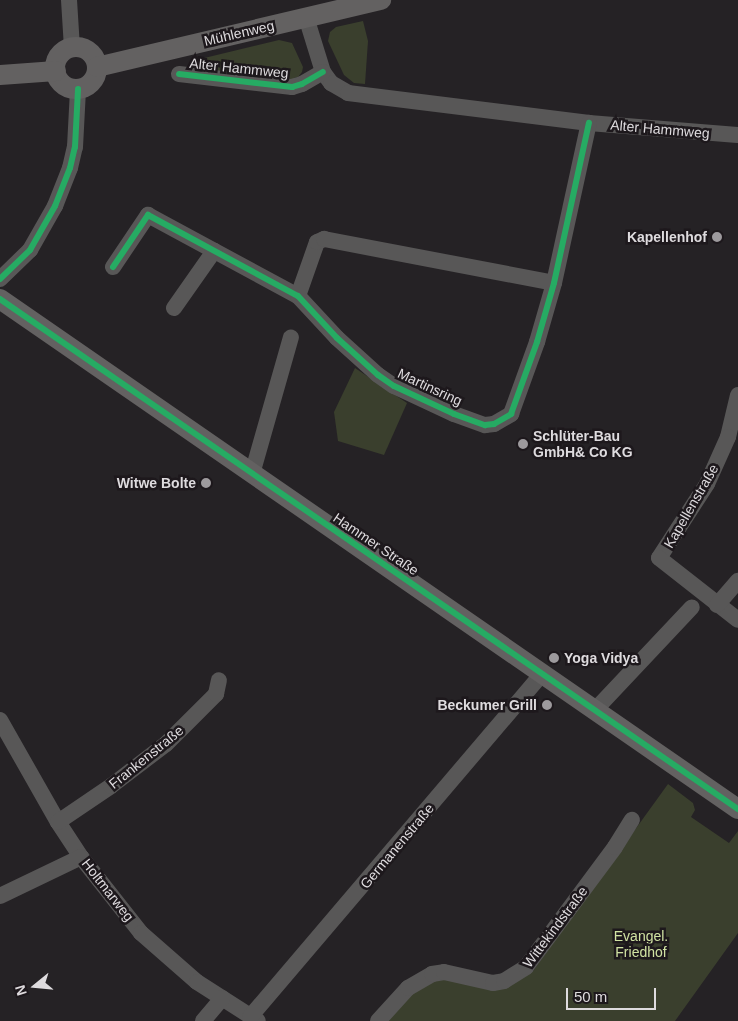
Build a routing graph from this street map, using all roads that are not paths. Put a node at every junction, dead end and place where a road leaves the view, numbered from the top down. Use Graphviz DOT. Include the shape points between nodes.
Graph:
graph roads {
  1 [pos="69,0"];
  2 [pos="380,0"];
  3 [pos="339,5"];
  4 [pos="306,17"];
  5 [pos="72,48"];
  6 [pos="97,67"];
  7 [pos="56,71"];
  8 [pos="323,72"];
  9 [pos="179,74"];
  10 [pos="0,75"];
  11 [pos="78,89"];
  12 [pos="589,123"];
  13 [pos="738,135"];
  14 [pos="214,251"];
  15 [pos="113,268"];
  16 [pos="0,280"];
  17 [pos="554,283"];
  18 [pos="298,296"];
  19 [pos="0,299"];
  20 [pos="174,308"];
  21 [pos="290,337"];
  22 [pos="738,395"];
  23 [pos="252,474"];
  24 [pos="738,581"];
  25 [pos="717,605"];
  26 [pos="692,607"];
  27 [pos="738,620"];
  28 [pos="543,673"];
  29 [pos="219,680"];
  30 [pos="595,710"];
  31 [pos="0,720"];
  32 [pos="738,809"];
  33 [pos="632,820"];
  34 [pos="58,822"];
  35 [pos="81,857"];
  36 [pos="0,896"];
  37 [pos="222,998"];
  38 [pos="254,1019"];
  39 [pos="203,1021"];
  40 [pos="378,1021"];
  1 -- 5 [label="street"];
  2 -- 3 [label="main road, Mühlenweg"];
  3 -- 4 [label="main road, Mühlenweg"];
  4 -- 6 [label="main road, Mühlenweg"];
  4 -- 8 [label="street, Alter Hammweg"];
  5 -- 6 [label="main road" via="86,50 96,60"];
  5 -- 7 [label="main road" via="61,54"];
  6 -- 11 [label="main road" via="94,80"];
  7 -- 10 [label="main road"];
  7 -- 11 [label="main road" via="62,83"];
  8 -- 9 [label="street, Alter Hammweg" via="292,88"];
  8 -- 12 [label="street, Alter Hammweg" via="331,83 348,93"];
  11 -- 16 [label="street" via="75,148 55,206 30,250"];
  12 -- 13 [label="street, Alter Hammweg"];
  12 -- 17 [label="street, Martinsring"];
  14 -- 15 [label="street, Martinsring" via="148,215"];
  14 -- 18 [label="street, Martinsring"];
  14 -- 20 [label="street"];
  17 -- 18 [label="street" via="324,239 317,242"];
  17 -- 18 [label="street, Martinsring" via="511,414 504,420 485,425 423,401 378,375"];
  19 -- 23 [label="main road, Hammer Straße"];
  21 -- 23 [label="street"];
  22 -- 25 [label="street, Kapellenstraße" via="728,437 707,484 659,558"];
  23 -- 28 [label="main road, Hammer Straße"];
  24 -- 25 [label="street"];
  25 -- 27 [label="street"];
  26 -- 30 [label="street"];
  28 -- 30 [label="main road, Hammer Straße"];
  28 -- 38 [label="street, Germanenstraße"];
  29 -- 34 [label="street, Frankenstraße" via="216,694 166,744"];
  30 -- 32 [label="main road, Hammer Straße"];
  31 -- 34 [label="street, Holtmarweg"];
  33 -- 40 [label="street, Wittekindstraße" via="616,847 526,967 504,981 493,983 444,972 432,974 408,988"];
  34 -- 35 [label="street, Holtmarweg"];
  35 -- 36 [label="street"];
  35 -- 37 [label="street, Holtmarweg" via="141,933 197,982"];
  37 -- 38 [label="street, Holtmarweg"];
  37 -- 39 [label="street"];
}
